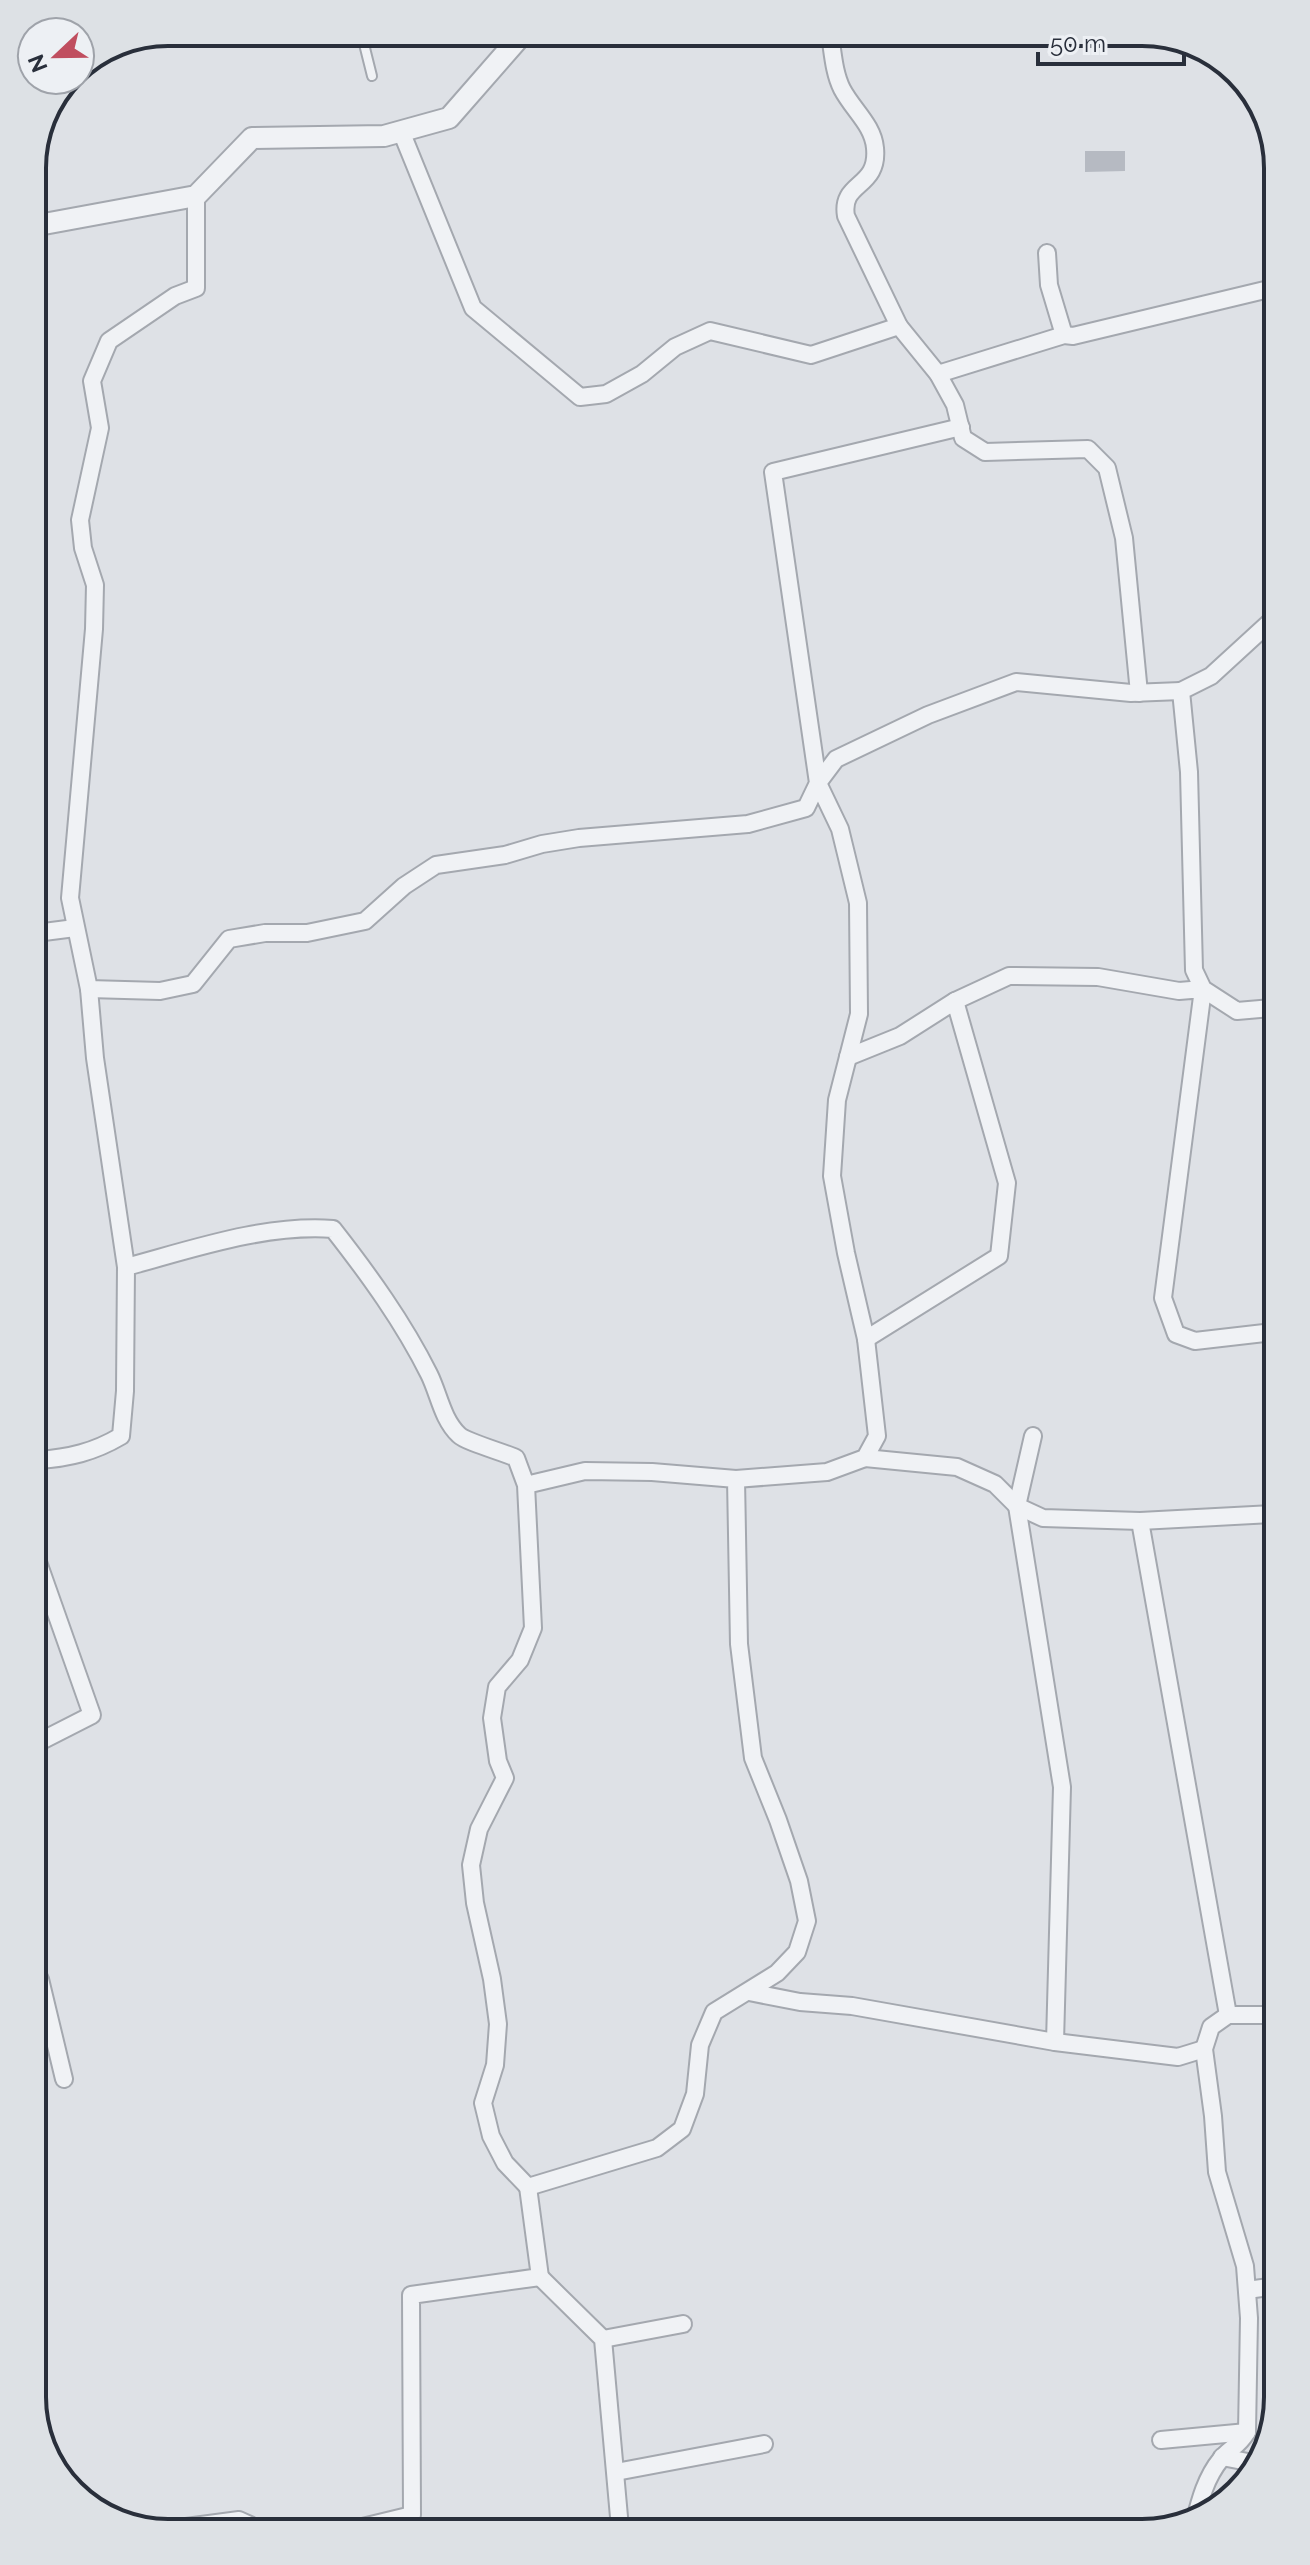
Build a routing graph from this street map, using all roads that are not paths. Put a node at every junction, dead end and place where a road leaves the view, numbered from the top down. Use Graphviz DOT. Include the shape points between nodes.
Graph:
graph roads {
  1 [pos="364,46"];
  2 [pos="512,46"];
  3 [pos="832,46"];
  4 [pos="372,76"];
  5 [pos="401,131"];
  6 [pos="196,196"];
  7 [pos="46,224"];
  8 [pos="1047,253"];
  9 [pos="1264,290"];
  10 [pos="899,326"];
  11 [pos="1064,335"];
  12 [pos="938,374"];
  13 [pos="961,427"];
  14 [pos="1264,627"];
  15 [pos="1181,691"];
  16 [pos="1139,693"];
  17 [pos="818,783"];
  18 [pos="75,928"];
  19 [pos="46,932"];
  20 [pos="89,989"];
  21 [pos="1203,989"];
  22 [pos="955,1001"];
  23 [pos="1264,1009"];
  24 [pos="848,1057"];
  25 [pos="126,1267"];
  26 [pos="1264,1333"];
  27 [pos="866,1339"];
  28 [pos="1033,1436"];
  29 [pos="865,1458"];
  30 [pos="46,1459"];
  31 [pos="736,1479"];
  32 [pos="526,1485"];
  33 [pos="1017,1506"];
  34 [pos="1264,1515"];
  35 [pos="1140,1521"];
  36 [pos="46,1585"];
  37 [pos="46,1738"];
  38 [pos="749,1992"];
  39 [pos="46,2004"];
  40 [pos="1228,2015"];
  41 [pos="1264,2015"];
  42 [pos="1055,2042"];
  43 [pos="1204,2049"];
  44 [pos="64,2079"];
  45 [pos="528,2187"];
  46 [pos="540,2277"];
  47 [pos="1264,2288"];
  48 [pos="1247,2290"];
  49 [pos="683,2324"];
  50 [pos="603,2339"];
  51 [pos="1247,2432"];
  52 [pos="1161,2440"];
  53 [pos="764,2444"];
  54 [pos="1222,2457"];
  55 [pos="1245,2461"];
  56 [pos="616,2472"];
  57 [pos="1199,2505"];
  58 [pos="396,2519"];
  59 [pos="619,2519"];
  1 -- 4 [label="lane"];
  2 -- 5 [label="street" via="449,118"];
  3 -- 10 [label="street" via="837,78 875,146 875,164 867,180 844,202 846,216"];
  5 -- 6 [label="street" via="384,136 252,138"];
  5 -- 10 [label="street" via="473,308 580,397 606,394 675,347 710,331 811,355"];
  6 -- 7 [label="street"];
  6 -- 18 [label="street" via="196,288 175,296 109,341 92,381 100,428 80,520 95,585 94,629 70,898"];
  8 -- 11 [label="street" via="1049,285"];
  9 -- 11 [label="street"];
  10 -- 12 [label="street"];
  11 -- 12 [label="street"];
  12 -- 13 [label="street"];
  13 -- 16 [label="street" via="963,438 985,452 1088,449 1107,468 1124,538"];
  13 -- 17 [label="street" via="773,472"];
  14 -- 15 [label="street" via="1211,676"];
  15 -- 16 [label="street"];
  15 -- 21 [label="street" via="1189,772 1194,970"];
  16 -- 17 [label="street" via="1016,682 928,715 836,759"];
  17 -- 20 [label="street" via="806,808 748,824 579,838 436,865 365,921 307,933 229,939 193,984 160,991"];
  17 -- 24 [label="street" via="840,829 858,903 859,1014"];
  18 -- 19 [label="street"];
  18 -- 20 [label="street"];
  20 -- 25 [label="street"];
  21 -- 22 [label="street" via="1179,991 1098,977 1009,976"];
  21 -- 23 [label="street" via="1237,1011"];
  21 -- 26 [label="street" via="1163,1298 1176,1334 1195,1341"];
  22 -- 24 [label="street" via="900,1036"];
  22 -- 27 [label="street" via="1007,1183 999,1256"];
  24 -- 27 [label="street" via="837,1100 832,1176"];
  25 -- 30 [label="street" via="121,1436 68,1458"];
  25 -- 32 [label="street" via="224,1241 307,1227 333,1229 384,1295 460,1437 516,1458"];
  27 -- 29 [label="street" via="877,1436"];
  28 -- 33 [label="street"];
  29 -- 31 [label="street" via="827,1472"];
  29 -- 33 [label="street" via="957,1467 995,1484"];
  31 -- 32 [label="street" via="585,1471"];
  31 -- 38 [label="street" via="739,1644 753,1758 783,1832 807,1921 797,1952"];
  32 -- 45 [label="street" via="533,1628 520,1660 497,1687 492,1718 505,1778 479,1829 471,1865 498,2024 495,2065 483,2103 505,2163"];
  33 -- 35 [label="street" via="1043,1518"];
  33 -- 42 [label="street" via="1062,1787"];
  34 -- 35 [label="street"];
  35 -- 40 [label="street"];
  36 -- 37 [label="street" via="92,1715"];
  38 -- 42 [label="street"];
  38 -- 45 [label="street" via="714,2012 700,2045 695,2094 682,2129 657,2148"];
  39 -- 44 [label="street"];
  40 -- 41 [label="street"];
  40 -- 43 [label="street" via="1211,2027"];
  42 -- 43 [label="street" via="1178,2057"];
  43 -- 48 [label="street" via="1217,2172"];
  45 -- 46 [label="street"];
  46 -- 50 [label="street"];
  46 -- 58 [label="street" via="411,2295 412,2515"];
  47 -- 48 [label="street"];
  48 -- 51 [label="street"];
  49 -- 50 [label="street"];
  50 -- 56 [label="street"];
  51 -- 52 [label="street"];
  51 -- 54 [label="street" via="1239,2446"];
  53 -- 56 [label="street"];
  54 -- 55 [label="street"];
  54 -- 57 [label="street"];
  56 -- 59 [label="street"];
}
